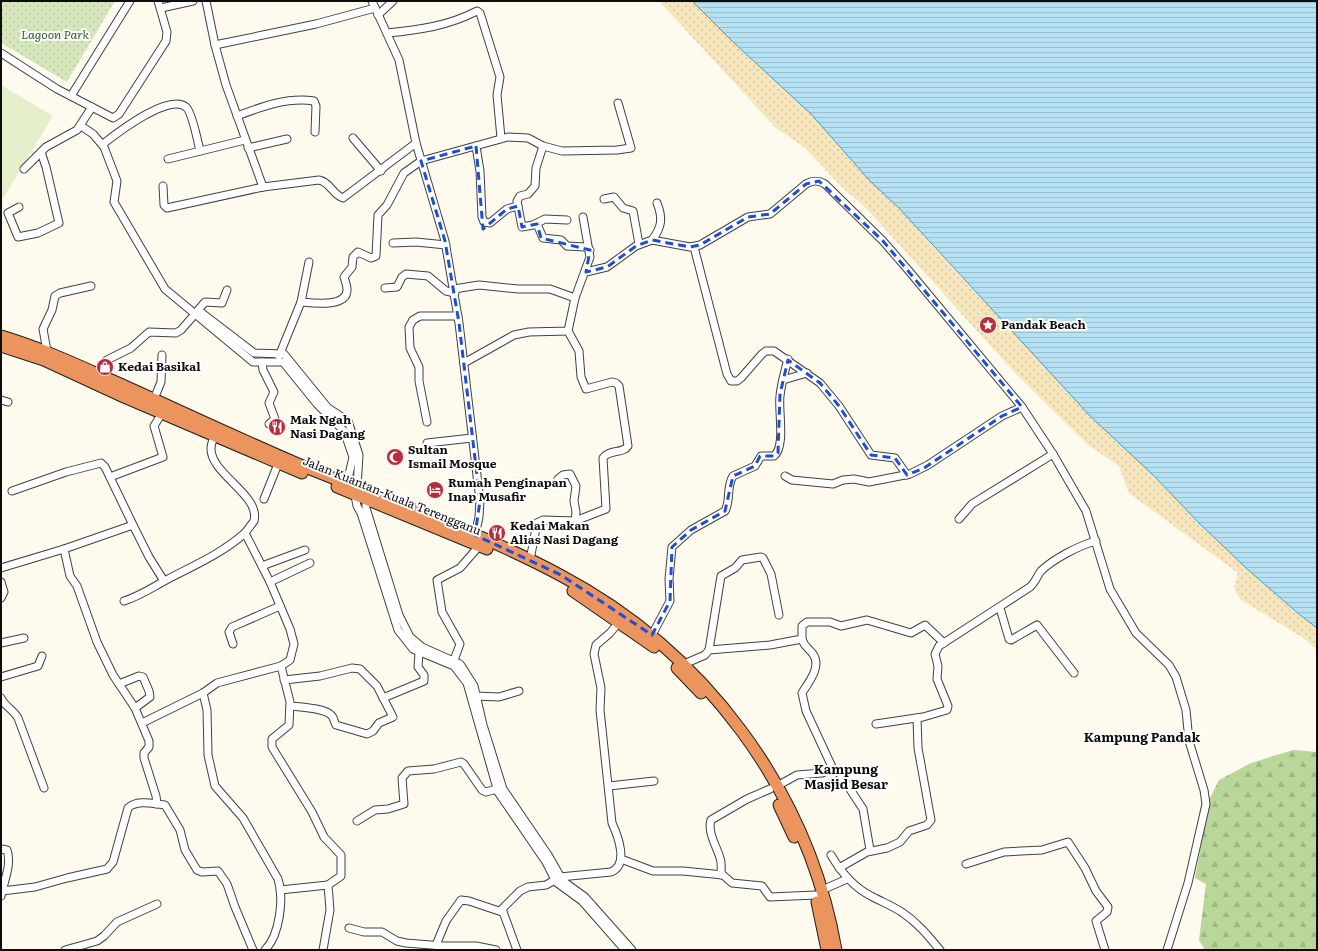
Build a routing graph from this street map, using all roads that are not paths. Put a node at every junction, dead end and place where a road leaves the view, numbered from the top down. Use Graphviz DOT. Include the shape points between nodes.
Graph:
graph roads {
  1 [pos="130,1"];
  2 [pos="158,1"];
  3 [pos="193,1"];
  4 [pos="206,1"];
  5 [pos="372,1"];
  6 [pos="393,1"];
  7 [pos="161,8"];
  8 [pos="377,11"];
  9 [pos="387,33"];
  10 [pos="215,45"];
  11 [pos="1,53"];
  12 [pos="71,96"];
  13 [pos="618,104"];
  14 [pos="91,109"];
  15 [pos="237,116"];
  16 [pos="83,123"];
  17 [pos="315,132"];
  18 [pos="353,138"];
  19 [pos="501,138"];
  20 [pos="287,139"];
  21 [pos="245,140"];
  22 [pos="416,143"];
  23 [pos="103,144"];
  24 [pos="476,146"];
  25 [pos="543,146"];
  26 [pos="248,148"];
  27 [pos="200,151"];
  28 [pos="41,152"];
  29 [pos="168,159"];
  30 [pos="421,161"];
  31 [pos="24,169"];
  32 [pos="381,170"];
  33 [pos="163,186"];
  34 [pos="263,187"];
  35 [pos="604,199"];
  36 [pos="657,203"];
  37 [pos="518,206"];
  38 [pos="19,207"];
  39 [pos="583,217"];
  40 [pos="567,220"];
  41 [pos="537,224"];
  42 [pos="652,240"];
  43 [pos="393,243"];
  44 [pos="639,244"];
  45 [pos="446,245"];
  46 [pos="694,247"];
  47 [pos="590,250"];
  48 [pos="309,262"];
  49 [pos="586,272"];
  50 [pos="91,286"];
  51 [pos="385,288"];
  52 [pos="454,288"];
  53 [pos="227,290"];
  54 [pos="575,298"];
  55 [pos="301,302"];
  56 [pos="195,314"];
  57 [pos="458,316"];
  58 [pos="568,331"];
  59 [pos="1,336"];
  60 [pos="1,346"];
  61 [pos="47,351"];
  62 [pos="162,356"];
  63 [pos="278,357"];
  64 [pos="788,359"];
  65 [pos="262,362"];
  66 [pos="464,363"];
  67 [pos="807,373"];
  68 [pos="99,374"];
  69 [pos="783,380"];
  70 [pos="154,399"];
  71 [pos="1022,407"];
  72 [pos="168,413"];
  73 [pos="427,422"];
  74 [pos="268,424"];
  75 [pos="214,436"];
  76 [pos="472,438"];
  77 [pos="427,443"];
  78 [pos="1053,454"];
  79 [pos="278,464"];
  80 [pos="907,475"];
  81 [pos="785,476"];
  82 [pos="110,477"];
  83 [pos="558,479"];
  84 [pos="353,488"];
  85 [pos="12,491"];
  86 [pos="264,499"];
  87 [pos="366,499"];
  88 [pos="959,519"];
  89 [pos="575,521"];
  90 [pos="133,525"];
  91 [pos="245,534"];
  92 [pos="478,540"];
  93 [pos="1096,541"];
  94 [pos="64,549"];
  95 [pos="305,550"];
  96 [pos="530,560"];
  97 [pos="310,563"];
  98 [pos="262,566"];
  99 [pos="1,568"];
  100 [pos="164,581"];
  101 [pos="1,582"];
  102 [pos="270,582"];
  103 [pos="1,598"];
  104 [pos="124,601"];
  105 [pos="280,606"];
  106 [pos="1000,608"];
  107 [pos="779,615"];
  108 [pos="619,622"];
  109 [pos="652,635"];
  110 [pos="24,638"];
  111 [pos="802,639"];
  112 [pos="1,643"];
  113 [pos="944,643"];
  114 [pos="233,644"];
  115 [pos="709,650"];
  116 [pos="419,653"];
  117 [pos="42,656"];
  118 [pos="454,660"];
  119 [pos="684,664"];
  120 [pos="281,666"];
  121 [pos="1074,673"];
  122 [pos="1,677"];
  123 [pos="284,680"];
  124 [pos="118,684"];
  125 [pos="519,691"];
  126 [pos="203,694"];
  127 [pos="476,696"];
  128 [pos="1,698"];
  129 [pos="383,698"];
  130 [pos="291,706"];
  131 [pos="135,708"];
  132 [pos="917,718"];
  133 [pos="142,723"];
  134 [pos="876,724"];
  135 [pos="833,769"];
  136 [pos="608,776"];
  137 [pos="654,781"];
  138 [pos="620,784"];
  139 [pos="608,786"];
  140 [pos="773,787"];
  141 [pos="44,788"];
  142 [pos="497,789"];
  143 [pos="157,804"];
  144 [pos="357,821"];
  145 [pos="1,849"];
  146 [pos="870,850"];
  147 [pos="831,855"];
  148 [pos="621,859"];
  149 [pos="966,864"];
  150 [pos="839,868"];
  151 [pos="721,875"];
  152 [pos="557,878"];
  153 [pos="847,879"];
  154 [pos="328,885"];
  155 [pos="280,890"];
  156 [pos="819,892"];
  157 [pos="2,893"];
  158 [pos="157,904"];
  159 [pos="502,912"];
  160 [pos="349,928"];
  161 [pos="436,945"];
  162 [pos="412,947"];
  163 [pos="65,950"];
  164 [pos="253,950"];
  165 [pos="265,950"];
  166 [pos="323,950"];
  167 [pos="496,950"];
  168 [pos="512,950"];
  169 [pos="517,950"];
  170 [pos="625,950"];
  171 [pos="632,950"];
  172 [pos="827,950"];
  173 [pos="836,950"];
  174 [pos="940,950"];
  175 [pos="1105,950"];
  176 [pos="1167,950"];
  1 -- 12 [label="street"];
  2 -- 7 [label="street"];
  3 -- 7 [label="street"];
  4 -- 10 [label="street"];
  5 -- 8 [label="street"];
  6 -- 8 [label="street"];
  7 -- 14 [label="street" via="167,32 166,41 119,114 111,118"];
  8 -- 9 [label="street"];
  8 -- 10 [label="street"];
  9 -- 19 [label="street" via="426,29 458,21 477,11 480,13 500,77 497,95"];
  9 -- 22 [label="street" via="401,68"];
  10 -- 15 [label="street"];
  11 -- 12 [label="street"];
  12 -- 14 [label="street"];
  13 -- 25 [label="street" via="631,148 562,151"];
  14 -- 16 [label="street"];
  15 -- 17 [label="street" via="286,101 314,101"];
  15 -- 21 [label="street"];
  16 -- 23 [label="street"];
  16 -- 28 [label="street"];
  18 -- 32 [label="street"];
  19 -- 24 [label="street"];
  19 -- 25 [label="street" via="518,136"];
  20 -- 26 [label="street"];
  21 -- 26 [label="street"];
  21 -- 27 [label="street"];
  22 -- 30 [label="street"];
  22 -- 32 [label="street"];
  23 -- 27 [label="street" via="128,124 163,106 174,104 184,106 189,111"];
  23 -- 56 [label="street" via="117,181 114,202 166,289"];
  24 -- 30 [label="street"];
  24 -- 37 [label="street" via="484,222 490,223 507,209"];
  25 -- 37 [label="street" via="536,168 535,186 528,194 518,198"];
  26 -- 34 [label="street"];
  27 -- 29 [label="street"];
  28 -- 31 [label="street"];
  28 -- 38 [label="street" via="59,223 38,233 18,237 8,213"];
  30 -- 45 [label="street"];
  30 -- 55 [label="street" via="404,173 387,205 378,215 376,256 370,258 356,253 352,267 344,277 347,289 343,297 337,302 329,303"];
  32 -- 34 [label="street" via="343,198 325,182 318,180"];
  33 -- 34 [label="street" via="164,205 167,208"];
  35 -- 44 [label="street" via="614,197 623,208 633,211"];
  36 -- 42 [label="street" via="662,221"];
  37 -- 41 [label="street" via="522,227"];
  39 -- 47 [label="street"];
  40 -- 41 [label="street" via="545,219"];
  41 -- 47 [label="street" via="543,238 561,240 567,246 585,247"];
  42 -- 44 [label="street"];
  42 -- 46 [label="street"];
  43 -- 45 [label="street"];
  44 -- 49 [label="street" via="614,264"];
  45 -- 52 [label="street"];
  46 -- 64 [label="street" via="731,381 741,378 766,351 774,351"];
  46 -- 71 [label="street" via="748,217 770,214 810,181 819,181 887,246 952,320"];
  47 -- 49 [label="street"];
  48 -- 55 [label="street"];
  49 -- 54 [label="street"];
  50 -- 61 [label="street" via="54,296 52,310 43,329"];
  51 -- 52 [label="street" via="397,287 406,274 428,276 446,291"];
  52 -- 54 [label="street" via="479,285 550,289"];
  52 -- 57 [label="street"];
  53 -- 63 [label="street" via="222,303 205,302 198,310 254,353"];
  54 -- 58 [label="street"];
  55 -- 63 [label="street"];
  56 -- 65 [label="street" via="253,362"];
  56 -- 68 [label="street" via="176,333 149,332 131,348 107,360"];
  57 -- 66 [label="street"];
  57 -- 73 [label="street" via="420,316 409,327 410,348 419,367 419,381"];
  58 -- 66 [label="street" via="514,335"];
  58 -- 89 [label="street" via="579,351 581,377 586,389 612,382 619,386 628,446 626,449 607,453 603,458 606,509"];
  59 -- 61 [label="highway, Jalan Kuantan-Kuala Terengganu"];
  60 -- 72 [label="highway, Jalan Kuantan-Kuala Terengganu" via="44,360"];
  61 -- 68 [label="highway, Jalan Kuantan-Kuala Terengganu"];
  62 -- 70 [label="street" via="161,382"];
  63 -- 65 [label="street"];
  63 -- 84 [label="street" via="317,404 344,431 353,457"];
  63 -- 84 [label="street" via="284,354 328,408 348,421 359,455"];
  64 -- 67 [label="street"];
  64 -- 69 [label="street"];
  65 -- 74 [label="street" via="263,370 274,392 269,402 275,418"];
  66 -- 76 [label="street"];
  67 -- 69 [label="street"];
  67 -- 80 [label="street" via="820,382 839,406 871,455 895,458"];
  68 -- 70 [label="highway, Jalan Kuantan-Kuala Terengganu"];
  69 -- 109 [label="street" via="778,453 774,456 762,456 755,466 733,476 724,511 694,528 672,547 668,579 670,600"];
  70 -- 72 [label="highway, Jalan Kuantan-Kuala Terengganu"];
  71 -- 78 [label="street"];
  71 -- 80 [label="street" via="1002,416 924,468"];
  72 -- 75 [label="highway, Jalan Kuantan-Kuala Terengganu"];
  72 -- 82 [label="street" via="154,426 163,457"];
  72 -- 84 [label="highway, Jalan Kuantan-Kuala Terengganu"];
  75 -- 79 [label="highway, Jalan Kuantan-Kuala Terengganu"];
  75 -- 91 [label="street" via="211,447 213,458 253,509 254,521"];
  76 -- 77 [label="street"];
  76 -- 92 [label="street" via="480,510"];
  78 -- 88 [label="street" via="972,504"];
  78 -- 93 [label="street" via="1086,511"];
  79 -- 84 [label="highway, Jalan Kuantan-Kuala Terengganu"];
  79 -- 86 [label="street"];
  80 -- 81 [label="street" via="869,482 843,480 833,484 792,480"];
  82 -- 85 [label="street" via="104,464 98,463"];
  82 -- 90 [label="street"];
  83 -- 89 [label="street" via="570,474 575,483"];
  84 -- 87 [label="highway, Jalan Kuantan-Kuala Terengganu"];
  84 -- 92 [label="highway, Jalan Kuantan-Kuala Terengganu"];
  84 -- 116 [label="street" via="398,630"];
  87 -- 92 [label="highway, Jalan Kuantan-Kuala Terengganu"];
  87 -- 118 [label="street" via="366,508 399,615 410,637 422,647"];
  89 -- 96 [label="street" via="543,520 537,523"];
  90 -- 94 [label="street"];
  90 -- 100 [label="street" via="148,557"];
  91 -- 98 [label="street"];
  91 -- 100 [label="street" via="216,555"];
  92 -- 96 [label="highway, Jalan Kuantan-Kuala Terengganu"];
  92 -- 108 [label="highway, Jalan Kuantan-Kuala Terengganu" via="562,583"];
  92 -- 118 [label="street" via="460,568 437,580 442,612 460,644"];
  93 -- 106 [label="street" via="1080,545 1048,565 1032,585"];
  93 -- 176 [label="street" via="1110,590 1136,633 1169,665 1176,677 1186,710 1189,741 1206,797 1206,807 1188,883"];
  94 -- 99 [label="street"];
  94 -- 124 [label="street" via="70,576 77,586 96,642"];
  95 -- 98 [label="street"];
  96 -- 109 [label="highway, Jalan Kuantan-Kuala Terengganu" via="561,575 626,615"];
  97 -- 102 [label="street"];
  98 -- 102 [label="street"];
  100 -- 104 [label="street" via="144,594"];
  101 -- 103 [label="street" via="4,592"];
  102 -- 105 [label="street"];
  105 -- 114 [label="street" via="232,627 229,632"];
  105 -- 120 [label="street" via="294,644 290,660"];
  106 -- 113 [label="street"];
  106 -- 121 [label="street" via="1009,639 1037,626"];
  107 -- 115 [label="street" via="771,574 763,558 742,560 721,576"];
  108 -- 136 [label="street" via="594,649 601,688 600,710"];
  108 -- 140 [label="highway, Jalan Kuantan-Kuala Terengganu" via="647,640 666,657 719,712"];
  109 -- 119 [label="highway, Jalan Kuantan-Kuala Terengganu"];
  110 -- 112 [label="street"];
  111 -- 113 [label="street" via="802,626 807,622 830,622 841,626 867,620 911,633 925,625"];
  111 -- 115 [label="street" via="770,645"];
  111 -- 135 [label="street" via="804,647 814,657 815,667 801,696"];
  113 -- 132 [label="street" via="935,654 938,666 937,679 948,708"];
  115 -- 119 [label="street" via="705,655"];
  116 -- 129 [label="street" via="418,667 424,675 424,681"];
  116 -- 142 [label="street" via="454,666 467,683"];
  117 -- 122 [label="street" via="38,666"];
  118 -- 127 [label="street" via="472,680"];
  119 -- 140 [label="highway, Jalan Kuantan-Kuala Terengganu" via="742,729"];
  120 -- 123 [label="street"];
  120 -- 126 [label="street" via="217,683"];
  123 -- 129 [label="street" via="356,668 373,680"];
  123 -- 130 [label="street"];
  124 -- 131 [label="street"];
  124 -- 131 [label="street" via="138,676 143,677 150,697"];
  125 -- 127 [label="street" via="499,697"];
  126 -- 133 [label="street"];
  126 -- 155 [label="street" via="207,710 208,756 215,786 255,836 278,879"];
  127 -- 152 [label="street" via="503,789 548,855"];
  128 -- 141 [label="street" via="6,707 18,718"];
  129 -- 130 [label="street" via="393,717 379,722 373,732 367,734 336,725 328,713"];
  130 -- 154 [label="street" via="289,725 272,740 272,747 324,837 341,855 341,876"];
  131 -- 133 [label="street"];
  132 -- 134 [label="street"];
  132 -- 146 [label="street" via="918,748 931,820 927,825 909,831 894,845"];
  133 -- 143 [label="street" via="149,744 144,758"];
  135 -- 140 [label="street" via="822,773 797,775"];
  135 -- 146 [label="street" via="840,774 863,809"];
  136 -- 138 [label="street"];
  136 -- 139 [label="street"];
  137 -- 138 [label="street"];
  138 -- 139 [label="street"];
  139 -- 148 [label="street" via="612,824 617,834"];
  140 -- 151 [label="street" via="747,799 710,822 721,862"];
  140 -- 156 [label="highway, Jalan Kuantan-Kuala Terengganu"];
  142 -- 144 [label="street" via="486,792 482,790 461,762 434,769 408,771 402,778 404,804 375,810"];
  142 -- 152 [label="street"];
  143 -- 157 [label="street" via="137,803 128,808 114,862 107,869 35,888"];
  143 -- 164 [label="street" via="166,805 169,809 180,830 185,850 197,870 218,871 222,876"];
  145 -- 157 [label="street" via="7,850 8,856"];
  146 -- 150 [label="street"];
  147 -- 150 [label="street"];
  148 -- 151 [label="street" via="653,870"];
  148 -- 152 [label="street" via="618,868 611,872"];
  149 -- 175 [label="street" via="1004,852 1042,850 1068,842 1108,907 1096,921"];
  150 -- 153 [label="street"];
  151 -- 156 [label="street" via="732,883 762,886 770,897"];
  152 -- 159 [label="street" via="546,885 528,887 520,891 504,906"];
  152 -- 170 [label="street" via="582,901"];
  152 -- 171 [label="street" via="585,898"];
  153 -- 156 [label="street"];
  153 -- 174 [label="street" via="870,896 904,913"];
  154 -- 155 [label="street"];
  154 -- 166 [label="street" via="330,910"];
  155 -- 165 [label="street" via="279,919"];
  156 -- 172 [label="highway, Jalan Kuantan-Kuala Terengganu"];
  156 -- 173 [label="highway, Jalan Kuantan-Kuala Terengganu"];
  158 -- 163 [label="street" via="117,922 97,941"];
  159 -- 161 [label="street" via="461,900 446,921"];
  159 -- 169 [label="street"];
  160 -- 162 [label="street" via="364,932 382,932"];
  161 -- 162 [label="street"];
  161 -- 167 [label="street" via="476,946"];
  168 -- 169 [label="street"];
}
